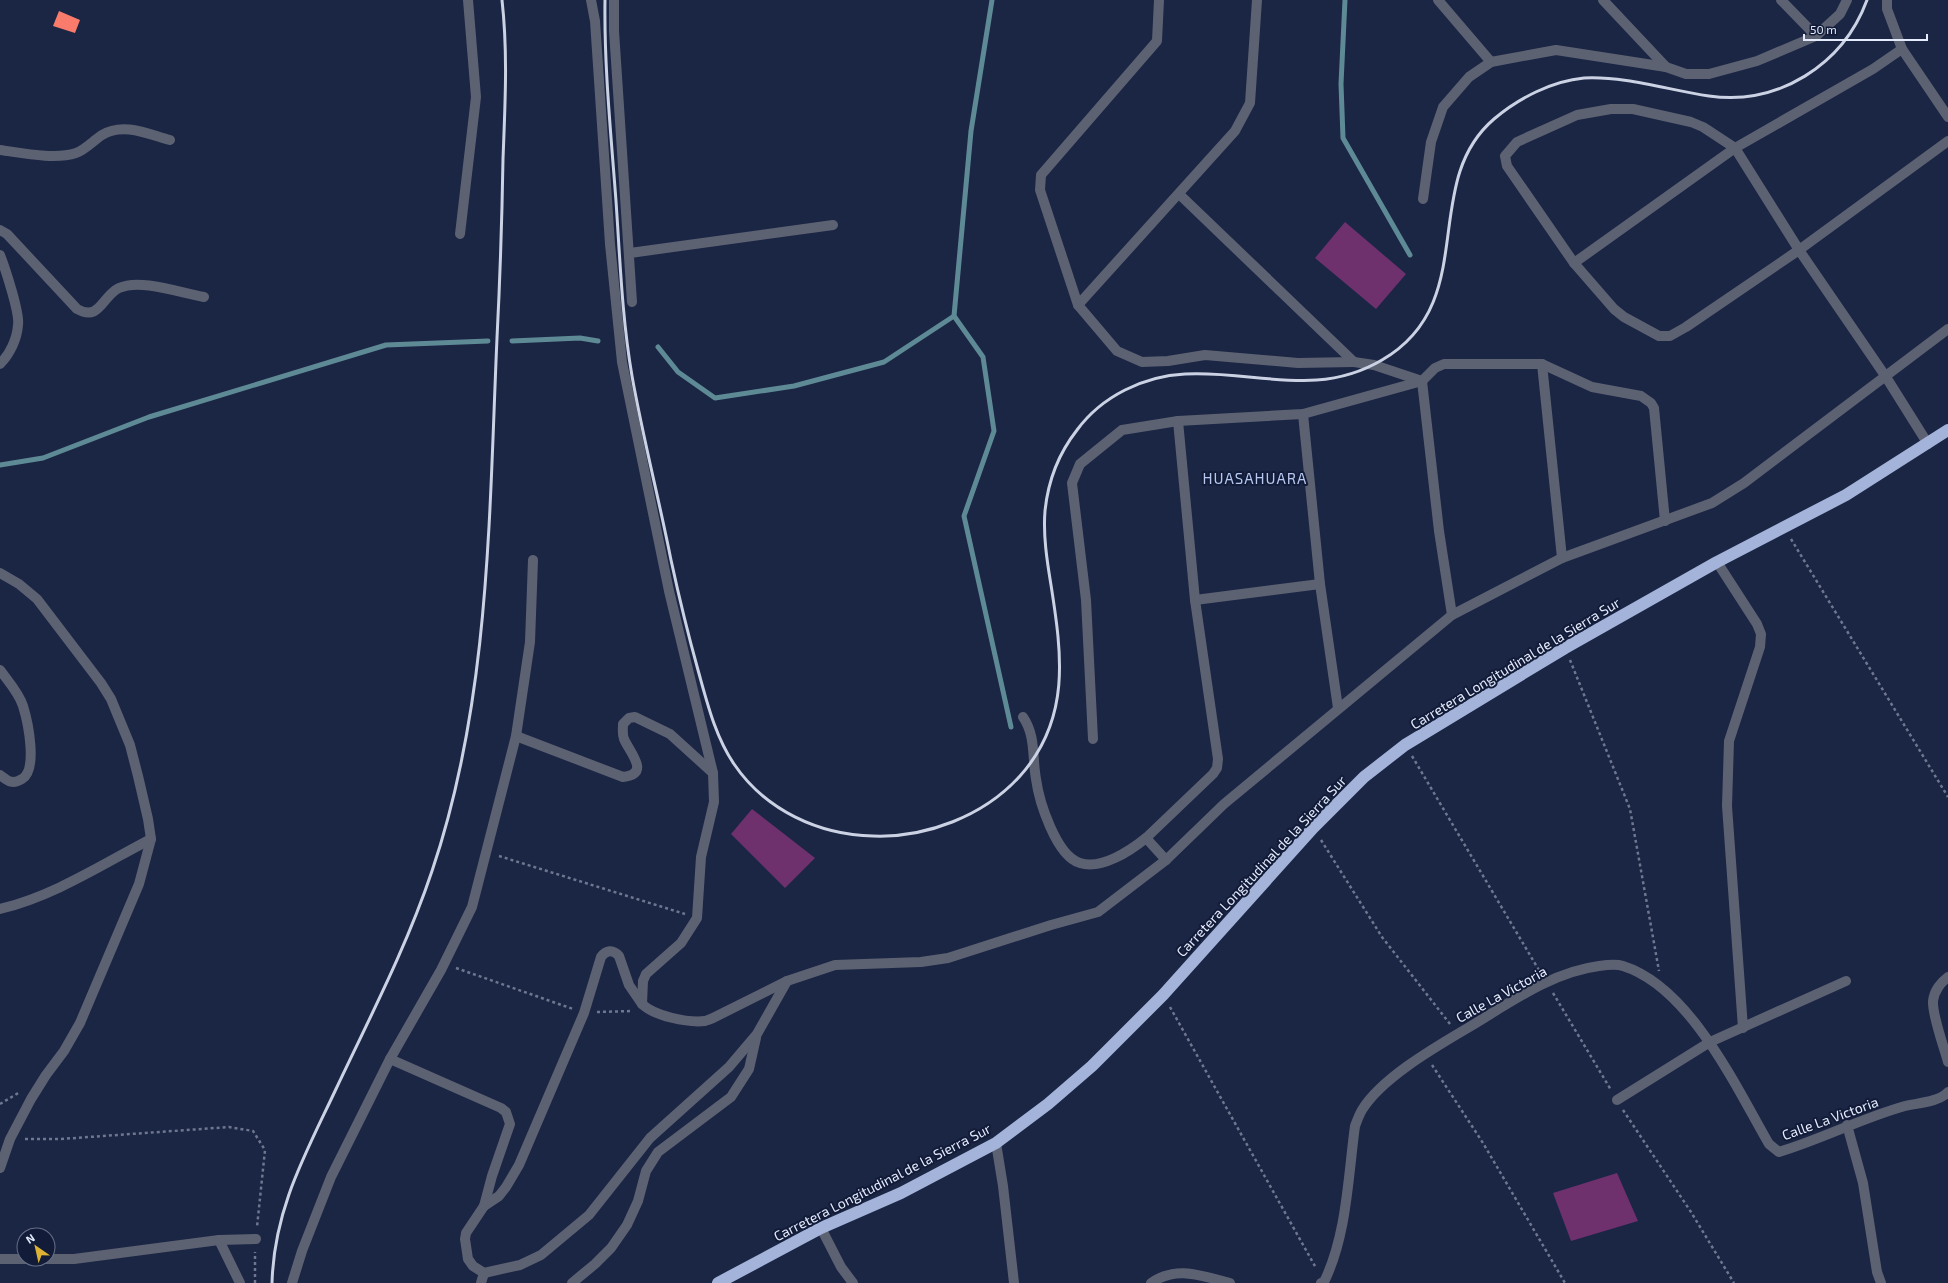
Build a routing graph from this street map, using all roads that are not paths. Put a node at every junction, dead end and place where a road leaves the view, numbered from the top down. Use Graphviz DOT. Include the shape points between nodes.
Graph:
graph roads {
  1 [pos="468,0"];
  2 [pos="591,0"];
  3 [pos="614,0"];
  4 [pos="1159,0"];
  5 [pos="1257,0"];
  6 [pos="1438,0"];
  7 [pos="1603,0"];
  8 [pos="1781,0"];
  9 [pos="1847,0"];
  10 [pos="1887,0"];
  11 [pos="1816,36"];
  12 [pos="1902,49"];
  13 [pos="1491,62"];
  14 [pos="1666,67"];
  15 [pos="1948,117"];
  16 [pos="170,140"];
  17 [pos="1948,141"];
  18 [pos="1735,148"];
  19 [pos="0,150"];
  20 [pos="1179,194"];
  21 [pos="1423,199"];
  22 [pos="833,225"];
  23 [pos="0,230"];
  24 [pos="460,234"];
  25 [pos="1799,250"];
  26 [pos="630,253"];
  27 [pos="0,255"];
  28 [pos="1574,263"];
  29 [pos="630,265"];
  30 [pos="612,276"];
  31 [pos="204,297"];
  32 [pos="632,302"];
  33 [pos="1078,305"];
  34 [pos="1948,329"];
  35 [pos="1354,362"];
  36 [pos="0,364"];
  37 [pos="1542,364"];
  38 [pos="1886,377"];
  39 [pos="1422,381"];
  40 [pos="1303,414"];
  41 [pos="1178,421"];
  42 [pos="1948,430"];
  43 [pos="1928,444"];
  44 [pos="1665,521"];
  45 [pos="1562,558"];
  46 [pos="533,560"];
  47 [pos="1717,562"];
  48 [pos="0,573"];
  49 [pos="1320,584"];
  50 [pos="1195,600"];
  51 [pos="1452,615"];
  52 [pos="0,670"];
  53 [pos="1338,708"];
  54 [pos="1024,717"];
  55 [pos="516,736"];
  56 [pos="1093,739"];
  57 [pos="713,773"];
  58 [pos="0,775"];
  59 [pos="1146,838"];
  60 [pos="151,839"];
  61 [pos="1166,860"];
  62 [pos="0,909"];
  63 [pos="1948,977"];
  64 [pos="786,982"];
  65 [pos="1846,982"];
  66 [pos="645,1007"];
  67 [pos="1743,1028"];
  68 [pos="757,1034"];
  69 [pos="1710,1042"];
  70 [pos="390,1059"];
  71 [pos="1948,1062"];
  72 [pos="1948,1092"];
  73 [pos="1617,1100"];
  74 [pos="1848,1125"];
  75 [pos="996,1143"];
  76 [pos="0,1168"];
  77 [pos="484,1206"];
  78 [pos="822,1228"];
  79 [pos="256,1239"];
  80 [pos="219,1240"];
  81 [pos="0,1259"];
  82 [pos="483,1278"];
  83 [pos="1322,1282"];
  84 [pos="240,1283"];
  85 [pos="292,1283"];
  86 [pos="572,1283"];
  87 [pos="718,1283"];
  88 [pos="853,1283"];
  89 [pos="1014,1283"];
  90 [pos="1151,1283"];
  91 [pos="1230,1283"];
  92 [pos="1881,1283"];
  1 -- 24 [label="street" via="476,97"];
  2 -- 30 [label="street" via="595,21"];
  3 -- 26 [label="street"];
  4 -- 33 [label="street" via="1157,41 1041,175 1040,190"];
  5 -- 20 [label="street" via="1250,103 1235,131"];
  6 -- 13 [label="street"];
  7 -- 14 [label="street"];
  8 -- 11 [label="street"];
  9 -- 11 [label="street" via="1840,14"];
  10 -- 12 [label="street" via="1887,10"];
  11 -- 14 [label="street" via="1757,61 1726,70 1697,75"];
  12 -- 15 [label="street"];
  12 -- 18 [label="street"];
  13 -- 14 [label="street" via="1556,50"];
  13 -- 21 [label="street" via="1469,77 1443,107 1431,142"];
  16 -- 19 [label="street" via="121,129 104,134 77,153 45,156"];
  17 -- 25 [label="street"];
  18 -- 25 [label="street"];
  18 -- 28 [label="street"];
  18 -- 28 [label="street" via="1691,122 1633,109 1611,109 1577,115 1517,142 1505,156 1507,166"];
  20 -- 33 [label="street"];
  20 -- 35 [label="street"];
  22 -- 26 [label="street"];
  23 -- 31 [label="street" via="7,234 78,309 86,314 96,310 118,288 136,283"];
  25 -- 28 [label="street" via="1670,336 1659,336 1624,317"];
  25 -- 38 [label="street"];
  26 -- 29 [label="street"];
  27 -- 36 [label="street" via="18,323 14,343"];
  29 -- 30 [label="street"];
  29 -- 32 [label="street"];
  30 -- 57 [label="street" via="618,333 630,402 669,591"];
  33 -- 35 [label="street" via="1117,351 1142,362 1205,355 1298,363"];
  34 -- 38 [label="street"];
  35 -- 39 [label="street" via="1374,365"];
  37 -- 39 [label="street" via="1444,364 1435,368"];
  37 -- 44 [label="street" via="1592,387 1641,396 1651,403 1654,408"];
  37 -- 45 [label="street"];
  38 -- 43 [label="street"];
  38 -- 44 [label="street" via="1744,483 1712,503"];
  39 -- 40 [label="street"];
  39 -- 51 [label="street" via="1439,531"];
  40 -- 41 [label="street"];
  40 -- 49 [label="street"];
  41 -- 50 [label="street"];
  41 -- 56 [label="street" via="1122,430 1080,464 1072,483 1086,600"];
  42 -- 43 [label="highway, Carretera Longitudinal de la Sierra Sur"];
  43 -- 47 [label="highway, Carretera Longitudinal de la Sierra Sur" via="1846,495"];
  44 -- 45 [label="street"];
  45 -- 51 [label="street"];
  46 -- 55 [label="street" via="530,642"];
  47 -- 67 [label="street" via="1761,634 1760,647 1729,741 1728,806"];
  47 -- 75 [label="highway, Carretera Longitudinal de la Sierra Sur" via="1565,648 1405,745 1364,777 1313,828 1163,995 1092,1066 1048,1104"];
  48 -- 60 [label="street" via="20,584 37,599 111,699 130,745"];
  49 -- 50 [label="street"];
  49 -- 53 [label="street"];
  50 -- 59 [label="street" via="1218,759 1217,768"];
  51 -- 53 [label="street"];
  52 -- 58 [label="street" via="23,706 32,756 24,778 9,782"];
  53 -- 61 [label="street" via="1224,804"];
  54 -- 59 [label="street" via="1032,736 1035,777 1043,808 1059,842 1072,859 1079,863 1094,864 1119,856"];
  55 -- 57 [label="street" via="623,777 630,776 638,767 624,740 623,724 634,717 670,734"];
  55 -- 70 [label="street" via="472,907"];
  57 -- 66 [label="street" via="714,802 700,857 697,918 681,943 646,974 643,981"];
  59 -- 61 [label="street"];
  60 -- 62 [label="street" via="50,893"];
  60 -- 76 [label="street" via="139,884 80,1023 42,1081 10,1139"];
  61 -- 64 [label="street" via="1098,912 948,958 921,962 835,966"];
  63 -- 71 [label="street" via="1936,990 1933,1001 1941,1043"];
  64 -- 66 [label="street" via="704,1021 679,1020"];
  64 -- 68 [label="street"];
  65 -- 67 [label="street"];
  66 -- 77 [label="street" via="629,985 622,960 616,952 609,951 601,957 584,1013 519,1165 506,1187"];
  67 -- 69 [label="street"];
  68 -- 82 [label="street" via="729,1067 650,1138 589,1215 541,1255"];
  68 -- 86 [label="street" via="749,1068 731,1096 658,1152 646,1171 638,1201 627,1224 611,1248"];
  69 -- 73 [label="street"];
  69 -- 74 [label="street, Calle La Victoria" via="1769,1144 1779,1152"];
  69 -- 83 [label="street, Calle La Victoria" via="1663,987 1622,966 1592,968 1546,982 1425,1054 1379,1089 1362,1110 1355,1126 1339,1243 1334,1262"];
  70 -- 77 [label="street" via="506,1112 510,1124"];
  70 -- 85 [label="street" via="331,1177"];
  72 -- 74 [label="street, Calle La Victoria" via="1939,1098 1904,1106"];
  74 -- 92 [label="street" via="1863,1183"];
  75 -- 78 [label="highway, Carretera Longitudinal de la Sierra Sur" via="901,1193"];
  75 -- 89 [label="street"];
  77 -- 82 [label="street" via="466,1233 464,1244 468,1259"];
  78 -- 87 [label="highway, Carretera Longitudinal de la Sierra Sur"];
  78 -- 88 [label="street"];
  79 -- 80 [label="street"];
  80 -- 81 [label="street" via="74,1259"];
  80 -- 84 [label="street"];
  90 -- 91 [label="street" via="1162,1276 1174,1273 1189,1273"];
}
